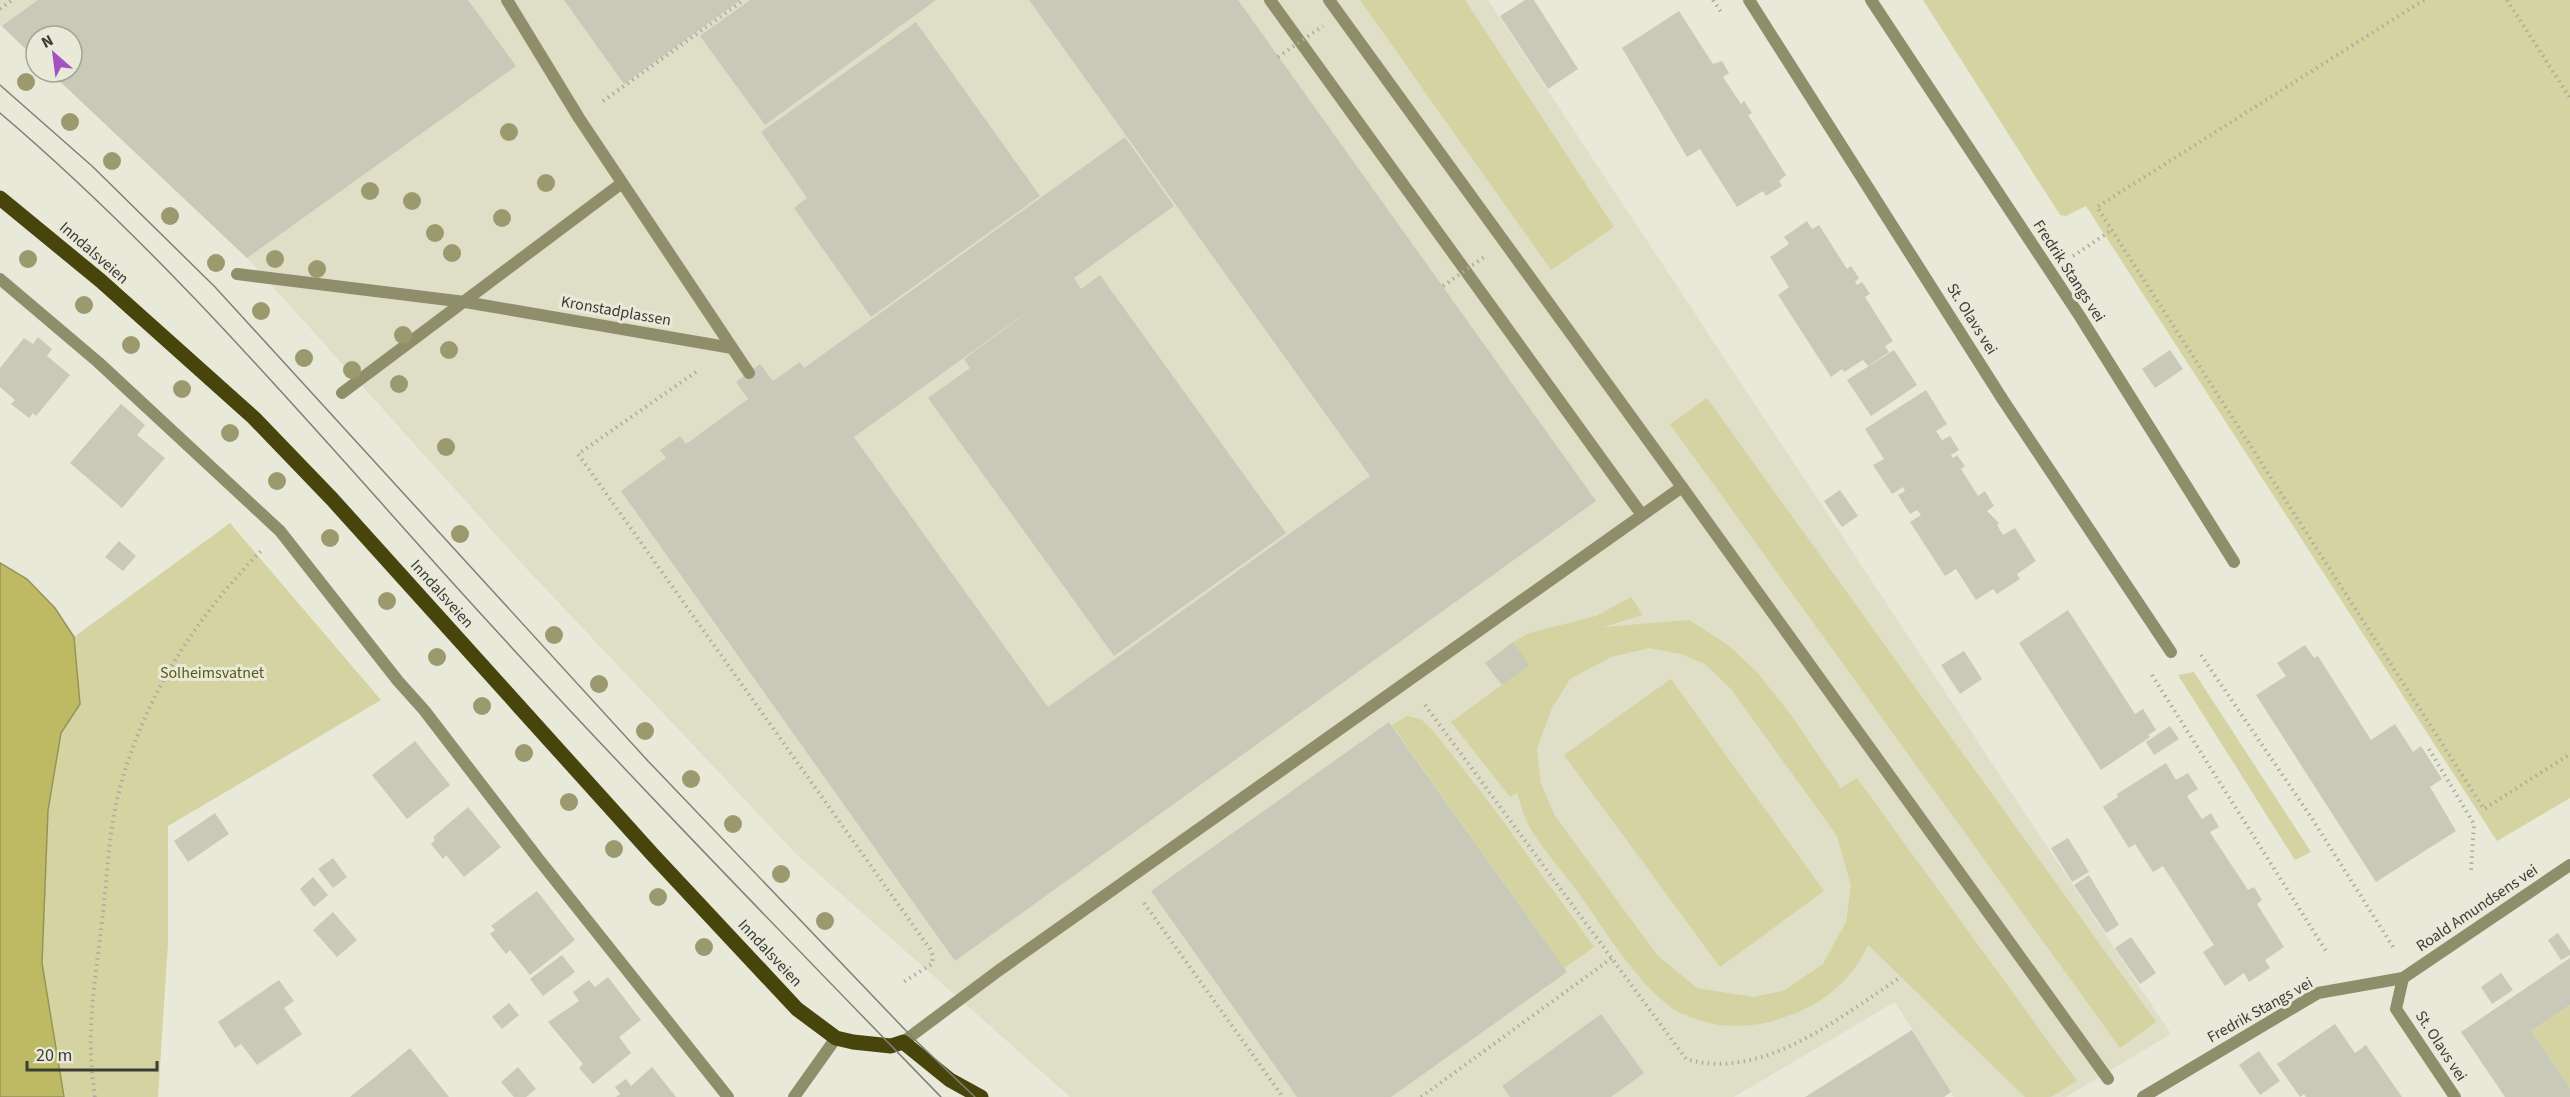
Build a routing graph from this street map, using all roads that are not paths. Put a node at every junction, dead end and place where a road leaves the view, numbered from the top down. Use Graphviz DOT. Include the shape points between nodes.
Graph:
graph roads {
  1 [pos="507,0"];
  2 [pos="1270,0"];
  3 [pos="1329,0"];
  4 [pos="1749,0"];
  5 [pos="1871,0"];
  6 [pos="622,183"];
  7 [pos="0,198"];
  8 [pos="237,274"];
  9 [pos="0,279"];
  10 [pos="465,302"];
  11 [pos="732,348"];
  12 [pos="749,373"];
  13 [pos="342,393"];
  14 [pos="1682,487"];
  15 [pos="1642,515"];
  16 [pos="2234,562"];
  17 [pos="2170,652"];
  18 [pos="2570,866"];
  19 [pos="2570,874"];
  20 [pos="2551,879"];
  21 [pos="2403,978"];
  22 [pos="836,1038"];
  23 [pos="903,1042"];
  24 [pos="2108,1080"];
  25 [pos="728,1097"];
  26 [pos="794,1097"];
  27 [pos="981,1097"];
  28 [pos="2143,1097"];
  29 [pos="2455,1097"];
  1 -- 6 [label="street"];
  2 -- 15 [label="street"];
  3 -- 14 [label="street"];
  4 -- 17 [label="street, St. Olavs vei" via="2003,400"];
  5 -- 16 [label="street, Fredrik Stangs vei" via="2050,271"];
  6 -- 10 [label="street"];
  6 -- 11 [label="street"];
  7 -- 22 [label="main road, Inndalsveien" via="101,281 254,418 789,1000"];
  8 -- 10 [label="street, Kronstadplassen"];
  9 -- 25 [label="street" via="98,362 280,531"];
  10 -- 11 [label="street, Kronstadplassen"];
  10 -- 13 [label="street"];
  11 -- 12 [label="street"];
  14 -- 15 [label="street"];
  14 -- 24 [label="street"];
  15 -- 23 [label="street"];
  18 -- 20 [label="street, Roald Amundsens vei"];
  19 -- 20 [label="street"];
  20 -- 21 [label="street, Roald Amundsens vei"];
  21 -- 28 [label="street, Fredrik Stangs vei" via="2318,993"];
  21 -- 29 [label="street, St. Olavs vei" via="2396,1009"];
  22 -- 23 [label="main road, Inndalsveien" via="891,1046"];
  22 -- 26 [label="street"];
  23 -- 27 [label="main road" via="950,1080"];
}
